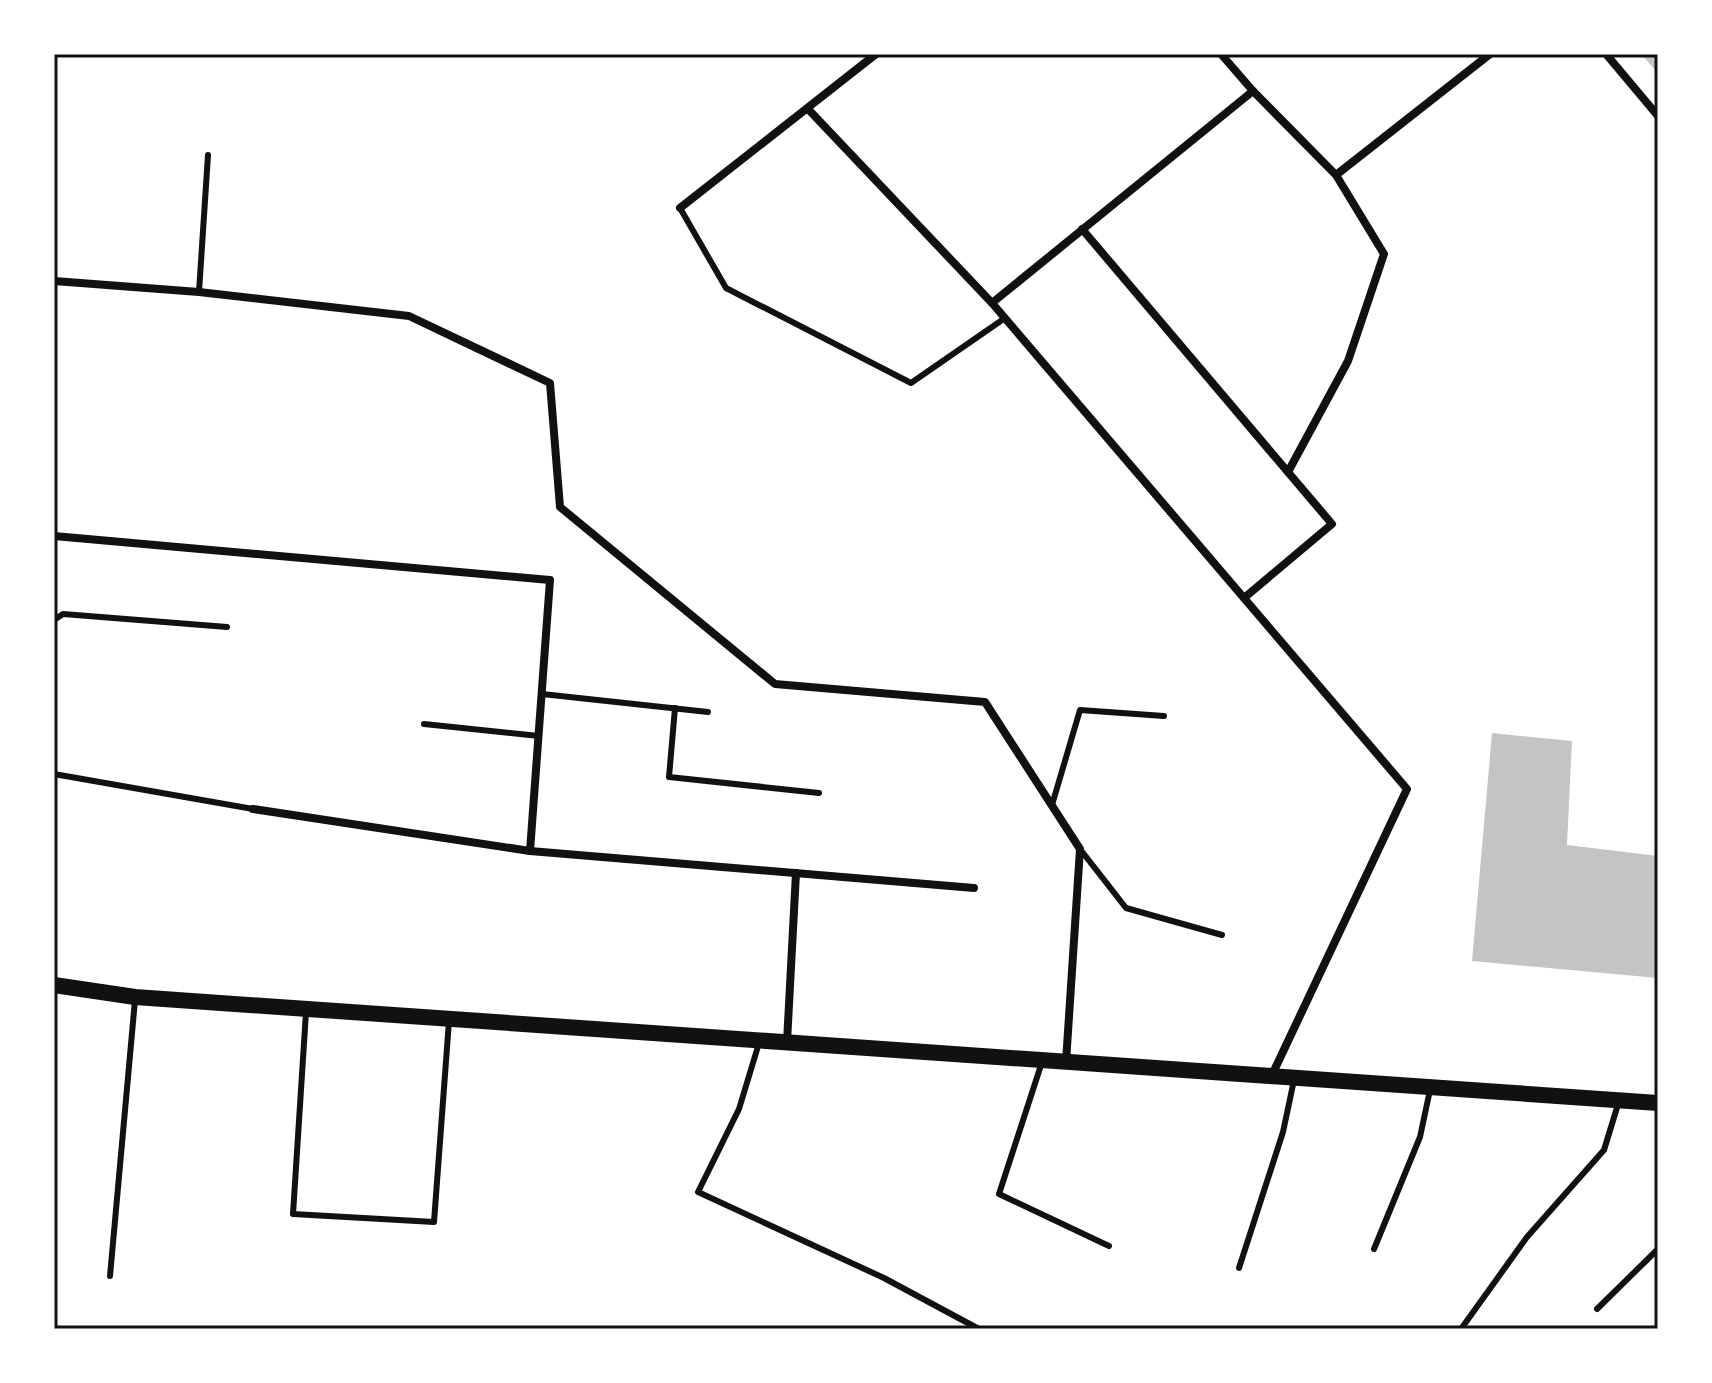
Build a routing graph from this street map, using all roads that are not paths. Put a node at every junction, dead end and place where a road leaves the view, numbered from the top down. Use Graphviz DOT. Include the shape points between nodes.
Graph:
graph roads {
  1 [pos="876,54"];
  2 [pos="1221,54"];
  3 [pos="1490,54"];
  4 [pos="1606,54"];
  5 [pos="1253,91"];
  6 [pos="808,109"];
  7 [pos="1658,116"];
  8 [pos="208,155"];
  9 [pos="1336,175"];
  10 [pos="680,208"];
  11 [pos="1082,229"];
  12 [pos="54,281"];
  13 [pos="199,292"];
  14 [pos="992,303"];
  15 [pos="1005,318"];
  16 [pos="1288,472"];
  17 [pos="54,536"];
  18 [pos="1244,598"];
  19 [pos="54,620"];
  20 [pos="227,627"];
  21 [pos="542,694"];
  22 [pos="675,708"];
  23 [pos="708,712"];
  24 [pos="1164,716"];
  25 [pos="424,724"];
  26 [pos="539,736"];
  27 [pos="54,774"];
  28 [pos="819,793"];
  29 [pos="1052,805"];
  30 [pos="253,809"];
  31 [pos="1080,849"];
  32 [pos="530,851"];
  33 [pos="796,873"];
  34 [pos="974,888"];
  35 [pos="1222,935"];
  36 [pos="54,985"];
  37 [pos="135,997"];
  38 [pos="306,1009"];
  39 [pos="449,1018"];
  40 [pos="760,1040"];
  41 [pos="787,1042"];
  42 [pos="1043,1060"];
  43 [pos="1066,1062"];
  44 [pos="1272,1076"];
  45 [pos="1294,1077"];
  46 [pos="1430,1087"];
  47 [pos="1619,1101"];
  48 [pos="1658,1103"];
  49 [pos="1109,1246"];
  50 [pos="1374,1249"];
  51 [pos="1658,1249"];
  52 [pos="1239,1268"];
  53 [pos="110,1276"];
  54 [pos="1597,1309"];
  55 [pos="979,1329"];
  56 [pos="1461,1329"];
  1 -- 6 [label="street"];
  2 -- 5 [label="street"];
  3 -- 9 [label="street"];
  4 -- 7 [label="street"];
  5 -- 9 [label="street"];
  5 -- 11 [label="street"];
  6 -- 10 [label="street"];
  6 -- 14 [label="street"];
  8 -- 13 [label="lane"];
  9 -- 16 [label="street" via="1384,254 1348,361"];
  10 -- 15 [label="lane" via="726,288 911,383"];
  11 -- 14 [label="street"];
  11 -- 16 [label="street"];
  12 -- 13 [label="street"];
  13 -- 29 [label="street" via="409,316 550,383 560,507 775,684 985,702"];
  14 -- 15 [label="street"];
  15 -- 18 [label="street"];
  16 -- 18 [label="street" via="1332,524"];
  17 -- 21 [label="street" via="550,580"];
  18 -- 44 [label="street" via="1407,789"];
  19 -- 20 [label="lane" via="63,614"];
  21 -- 22 [label="lane"];
  21 -- 26 [label="street"];
  22 -- 23 [label="lane"];
  22 -- 28 [label="lane" via="669,777"];
  24 -- 29 [label="lane" via="1080,710"];
  25 -- 26 [label="lane"];
  26 -- 32 [label="street"];
  27 -- 30 [label="lane"];
  29 -- 31 [label="street"];
  30 -- 32 [label="street"];
  31 -- 35 [label="lane" via="1126,908"];
  31 -- 43 [label="street"];
  32 -- 33 [label="street"];
  33 -- 34 [label="street"];
  33 -- 41 [label="street"];
  36 -- 37 [label="main road"];
  37 -- 38 [label="main road"];
  37 -- 53 [label="lane"];
  38 -- 39 [label="main road"];
  38 -- 39 [label="lane" via="293,1214 434,1222"];
  39 -- 40 [label="main road"];
  40 -- 41 [label="main road"];
  40 -- 55 [label="lane" via="739,1109 698,1192 884,1278"];
  41 -- 42 [label="main road"];
  42 -- 43 [label="main road"];
  42 -- 49 [label="lane" via="999,1194"];
  43 -- 44 [label="main road"];
  44 -- 45 [label="main road"];
  45 -- 46 [label="main road"];
  45 -- 52 [label="lane" via="1283,1132"];
  46 -- 47 [label="main road"];
  46 -- 50 [label="lane" via="1420,1137"];
  47 -- 48 [label="main road"];
  47 -- 56 [label="lane" via="1604,1150 1527,1237"];
  51 -- 54 [label="lane"];
}
